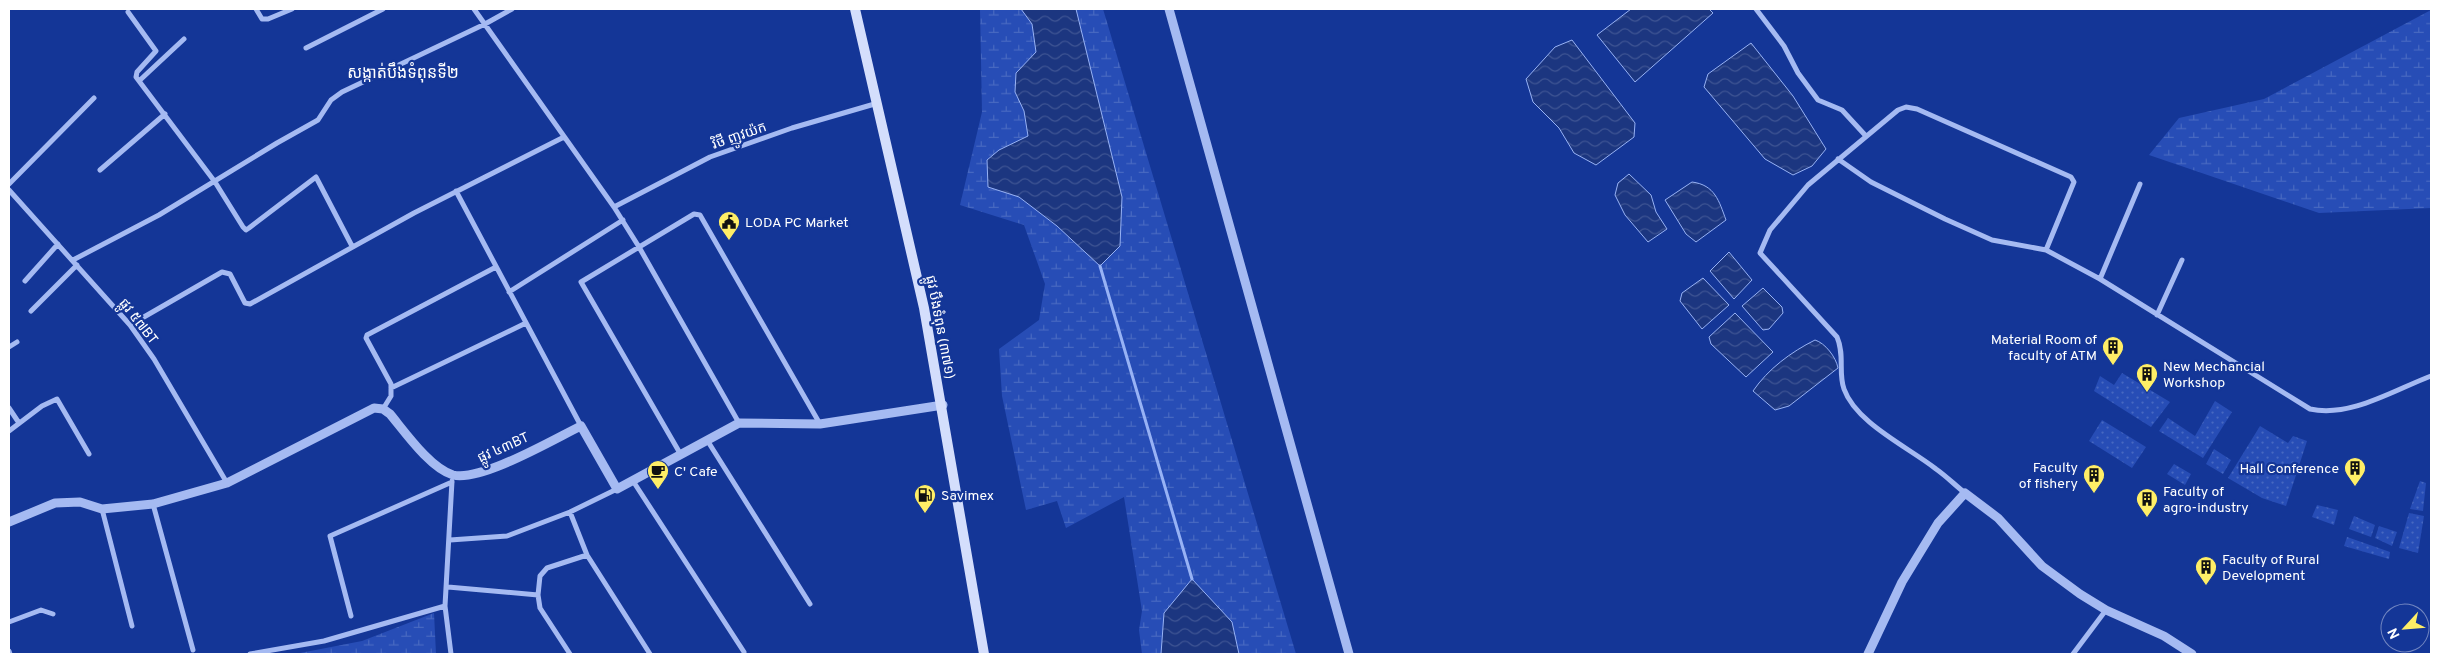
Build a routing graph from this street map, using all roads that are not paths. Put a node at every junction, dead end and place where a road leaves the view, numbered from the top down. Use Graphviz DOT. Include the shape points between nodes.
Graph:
graph roads {
  1 [pos="256,9"];
  2 [pos="292,9"];
  3 [pos="383,9"];
  4 [pos="474,9"];
  5 [pos="512,9"];
  6 [pos="855,9"];
  7 [pos="1169,9"];
  8 [pos="1756,9"];
  9 [pos="128,12"];
  10 [pos="485,24"];
  11 [pos="184,40"];
  12 [pos="306,48"];
  13 [pos="139,81"];
  14 [pos="94,98"];
  15 [pos="878,103"];
  16 [pos="165,114"];
  17 [pos="1865,135"];
  18 [pos="564,137"];
  19 [pos="1838,159"];
  20 [pos="100,170"];
  21 [pos="215,182"];
  22 [pos="9,184"];
  23 [pos="2140,184"];
  24 [pos="9,190"];
  25 [pos="456,191"];
  26 [pos="614,207"];
  27 [pos="623,220"];
  28 [pos="58,244"];
  29 [pos="352,246"];
  30 [pos="640,247"];
  31 [pos="2046,250"];
  32 [pos="72,260"];
  33 [pos="2182,260"];
  34 [pos="77,265"];
  35 [pos="496,267"];
  36 [pos="2100,279"];
  37 [pos="25,281"];
  38 [pos="510,292"];
  39 [pos="31,312"];
  40 [pos="2157,315"];
  41 [pos="526,323"];
  42 [pos="130,325"];
  43 [pos="17,342"];
  44 [pos="9,347"];
  45 [pos="2431,376"];
  46 [pos="392,388"];
  47 [pos="943,405"];
  48 [pos="9,408"];
  49 [pos="383,409"];
  50 [pos="19,423"];
  51 [pos="739,423"];
  52 [pos="820,424"];
  53 [pos="581,426"];
  54 [pos="9,431"];
  55 [pos="707,440"];
  56 [pos="89,454"];
  57 [pos="681,455"];
  58 [pos="453,478"];
  59 [pos="633,481"];
  60 [pos="228,483"];
  61 [pos="617,489"];
  62 [pos="1965,493"];
  63 [pos="153,504"];
  64 [pos="102,509"];
  65 [pos="570,512"];
  66 [pos="9,522"];
  67 [pos="450,540"];
  68 [pos="587,555"];
  69 [pos="448,587"];
  70 [pos="538,595"];
  71 [pos="810,604"];
  72 [pos="445,606"];
  73 [pos="2106,610"];
  74 [pos="53,614"];
  75 [pos="351,616"];
  76 [pos="9,622"];
  77 [pos="132,626"];
  78 [pos="193,650"];
  79 [pos="744,652"];
  80 [pos="250,654"];
  81 [pos="452,654"];
  82 [pos="570,654"];
  83 [pos="650,654"];
  84 [pos="984,654"];
  85 [pos="1349,654"];
  86 [pos="1868,654"];
  87 [pos="2073,654"];
  88 [pos="2192,654"];
  1 -- 2 [label="street" via="262,19"];
  3 -- 12 [label="street"];
  4 -- 10 [label="street"];
  5 -- 10 [label="street"];
  6 -- 15 [label="main road, ផ្លូវ បឹងទំពុន (៣៧១)"];
  7 -- 85 [label="street"];
  8 -- 17 [label="street" via="1818,100 1842,110"];
  9 -- 13 [label="street" via="156,51 136,72"];
  10 -- 18 [label="street"];
  10 -- 21 [label="street" via="337,96 318,120"];
  11 -- 13 [label="street"];
  13 -- 16 [label="street"];
  14 -- 22 [label="street"];
  15 -- 26 [label="street, វិថី ញូវយ៉ក" via="710,156"];
  15 -- 47 [label="main road, ផ្លូវ បឹងទំពុន (៣៧១)"];
  16 -- 20 [label="street"];
  16 -- 21 [label="street"];
  17 -- 19 [label="street"];
  17 -- 31 [label="street" via="1898,110 1911,107 2071,177 2074,182"];
  18 -- 25 [label="street"];
  18 -- 26 [label="street"];
  19 -- 31 [label="street" via="1871,182 1953,223 1992,240"];
  19 -- 62 [label="street" via="1808,185 1770,230 1760,253 1837,337 1842,348 1844,388 1855,408"];
  21 -- 29 [label="street" via="246,230 316,177"];
  21 -- 32 [label="street"];
  23 -- 36 [label="street"];
  24 -- 28 [label="street, ផ្លូវ ៥៧BT"];
  25 -- 29 [label="street"];
  25 -- 35 [label="street"];
  26 -- 27 [label="street"];
  27 -- 30 [label="street"];
  27 -- 38 [label="street"];
  28 -- 32 [label="street, ផ្លូវ ៥៧BT"];
  28 -- 37 [label="street"];
  29 -- 42 [label="street" via="250,304 245,303 230,274 222,272"];
  30 -- 51 [label="street"];
  30 -- 52 [label="street" via="694,214 700,215"];
  30 -- 57 [label="street" via="581,282"];
  31 -- 36 [label="street"];
  32 -- 34 [label="street, ផ្លូវ ៥៧BT"];
  33 -- 40 [label="street"];
  34 -- 39 [label="street"];
  34 -- 42 [label="street, ផ្លូវ ៥៧BT"];
  35 -- 38 [label="street"];
  35 -- 46 [label="street" via="367,334 366,338"];
  36 -- 40 [label="street"];
  38 -- 41 [label="street"];
  40 -- 45 [label="street" via="2310,409 2326,413 2362,404"];
  41 -- 46 [label="street"];
  41 -- 53 [label="street"];
  42 -- 60 [label="street, ផ្លូវ ៥៧BT"];
  43 -- 44 [label="street"];
  46 -- 49 [label="street"];
  47 -- 52 [label="street"];
  47 -- 84 [label="main road, ផ្លូវ បឹងទំពុន (៣៧១)"];
  48 -- 50 [label="street"];
  49 -- 58 [label="street" via="428,457"];
  49 -- 60 [label="street" via="369,410"];
  50 -- 54 [label="street"];
  50 -- 56 [label="street" via="42,406 57,400"];
  51 -- 52 [label="street"];
  51 -- 55 [label="street"];
  53 -- 58 [label="street, ផ្លូវ ៤៣BT" via="476,475"];
  53 -- 61 [label="street"];
  55 -- 57 [label="street"];
  55 -- 71 [label="street"];
  57 -- 59 [label="street"];
  58 -- 67 [label="street"];
  58 -- 75 [label="street" via="332,534 330,538"];
  59 -- 61 [label="street"];
  59 -- 79 [label="street"];
  60 -- 63 [label="street"];
  61 -- 65 [label="street"];
  62 -- 73 [label="street" via="1998,518 2042,566"];
  62 -- 86 [label="street" via="1938,523 1902,582"];
  63 -- 64 [label="street"];
  63 -- 78 [label="street"];
  64 -- 66 [label="street" via="80,502 55,503"];
  64 -- 77 [label="street"];
  65 -- 67 [label="street" via="507,536"];
  65 -- 68 [label="street"];
  67 -- 69 [label="street"];
  68 -- 70 [label="street" via="544,571 540,576"];
  68 -- 83 [label="street"];
  69 -- 70 [label="street"];
  69 -- 72 [label="street"];
  70 -- 82 [label="street" via="542,612"];
  72 -- 80 [label="street" via="324,641"];
  72 -- 81 [label="street"];
  73 -- 87 [label="street"];
  73 -- 88 [label="street" via="2164,636"];
  74 -- 76 [label="street" via="41,610"];
}
